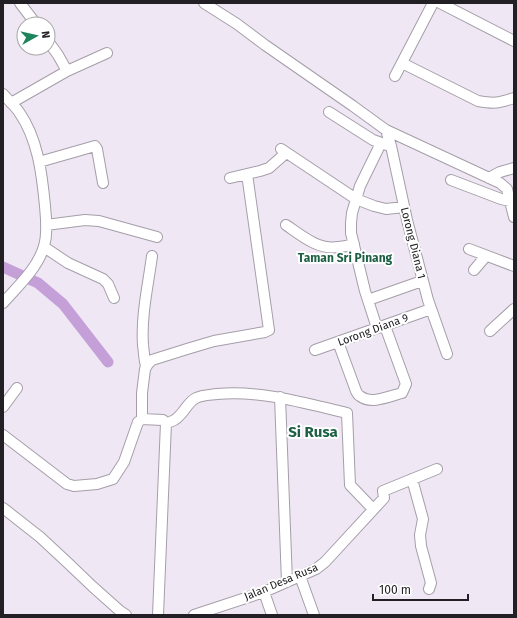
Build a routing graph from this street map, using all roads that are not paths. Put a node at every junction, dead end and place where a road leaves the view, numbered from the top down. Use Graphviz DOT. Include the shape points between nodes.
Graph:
graph roads {
  1 [pos="20,3"];
  2 [pos="204,3"];
  3 [pos="433,3"];
  4 [pos="440,3"];
  5 [pos="30,16"];
  6 [pos="514,40"];
  7 [pos="56,52"];
  8 [pos="107,53"];
  9 [pos="402,62"];
  10 [pos="67,71"];
  11 [pos="395,76"];
  12 [pos="3,94"];
  13 [pos="514,98"];
  14 [pos="11,103"];
  15 [pos="329,112"];
  16 [pos="386,130"];
  17 [pos="381,143"];
  18 [pos="391,146"];
  19 [pos="39,162"];
  20 [pos="514,168"];
  21 [pos="247,174"];
  22 [pos="230,178"];
  23 [pos="489,178"];
  24 [pos="451,180"];
  25 [pos="103,183"];
  26 [pos="356,199"];
  27 [pos="510,201"];
  28 [pos="404,207"];
  29 [pos="514,217"];
  30 [pos="46,224"];
  31 [pos="286,225"];
  32 [pos="157,237"];
  33 [pos="354,244"];
  34 [pos="44,247"];
  35 [pos="469,249"];
  36 [pos="152,256"];
  37 [pos="486,256"];
  38 [pos="514,266"];
  39 [pos="474,270"];
  40 [pos="422,281"];
  41 [pos="114,298"];
  42 [pos="368,300"];
  43 [pos="3,303"];
  44 [pos="431,309"];
  45 [pos="514,309"];
  46 [pos="381,327"];
  47 [pos="490,331"];
  48 [pos="338,342"];
  49 [pos="315,350"];
  50 [pos="447,354"];
  51 [pos="146,366"];
  52 [pos="17,388"];
  53 [pos="280,398"];
  54 [pos="3,407"];
  55 [pos="142,419"];
  56 [pos="166,424"];
  57 [pos="3,435"];
  58 [pos="437,470"];
  59 [pos="412,479"];
  60 [pos="3,508"];
  61 [pos="373,509"];
  62 [pos="300,576"];
  63 [pos="287,582"];
  64 [pos="429,589"];
  65 [pos="264,592"];
  66 [pos="221,611"];
  67 [pos="126,615"];
  68 [pos="158,615"];
  69 [pos="194,615"];
  70 [pos="272,615"];
  71 [pos="314,615"];
  1 -- 5 [label="street"];
  2 -- 16 [label="street"];
  3 -- 9 [label="street"];
  4 -- 6 [label="street"];
  7 -- 10 [label="street"];
  8 -- 10 [label="street"];
  9 -- 11 [label="street"];
  9 -- 13 [label="street" via="478,101 491,104"];
  10 -- 14 [label="street"];
  12 -- 14 [label="street"];
  14 -- 19 [label="street" via="26,123"];
  15 -- 17 [label="street"];
  16 -- 18 [label="street, Lorong Diana 1"];
  16 -- 23 [label="street"];
  17 -- 18 [label="street"];
  17 -- 26 [label="street"];
  18 -- 28 [label="street, Lorong Diana 1"];
  19 -- 25 [label="street" via="95,146"];
  19 -- 30 [label="street"];
  20 -- 23 [label="street"];
  21 -- 22 [label="street"];
  21 -- 26 [label="street" via="269,168 283,151"];
  21 -- 51 [label="street" via="269,330 214,341 152,360"];
  23 -- 27 [label="street" via="507,189"];
  24 -- 27 [label="street"];
  26 -- 28 [label="street" via="386,209"];
  26 -- 33 [label="street" via="351,223"];
  27 -- 29 [label="street"];
  28 -- 40 [label="street, Lorong Diana 1"];
  30 -- 32 [label="street" via="92,220"];
  30 -- 34 [label="street"];
  31 -- 33 [label="street" via="312,243 324,247 337,248"];
  33 -- 42 [label="street"];
  34 -- 41 [label="street" via="68,263 103,278"];
  34 -- 43 [label="street" via="32,270"];
  35 -- 37 [label="street"];
  36 -- 51 [label="street" via="142,330"];
  37 -- 38 [label="street"];
  37 -- 39 [label="street"];
  40 -- 42 [label="street"];
  40 -- 44 [label="street, Lorong Diana 1"];
  42 -- 46 [label="street"];
  44 -- 46 [label="street, Lorong Diana 9"];
  44 -- 50 [label="street, Lorong Diana 1"];
  45 -- 47 [label="street"];
  46 -- 48 [label="street, Lorong Diana 9"];
  46 -- 48 [label="street" via="406,384 402,393 371,400 360,397"];
  48 -- 49 [label="street, Lorong Diana 9"];
  51 -- 55 [label="street"];
  52 -- 54 [label="street"];
  53 -- 56 [label="street" via="231,393 205,395 196,398 179,416"];
  53 -- 61 [label="street" via="347,413 350,485"];
  53 -- 63 [label="street"];
  55 -- 56 [label="street" via="162,420"];
  55 -- 57 [label="street" via="138,422 124,462 113,479 82,486 67,484"];
  56 -- 68 [label="street"];
  58 -- 59 [label="street"];
  59 -- 61 [label="street, Jalan Desa Rusa" via="383,491 384,498"];
  59 -- 64 [label="street" via="423,519 420,540 431,583"];
  60 -- 67 [label="street" via="40,537"];
  61 -- 62 [label="street, Jalan Desa Rusa" via="325,562"];
  62 -- 63 [label="street, Jalan Desa Rusa"];
  62 -- 71 [label="street"];
  63 -- 65 [label="street, Jalan Desa Rusa"];
  65 -- 66 [label="street, Jalan Desa Rusa"];
  65 -- 70 [label="street"];
  66 -- 69 [label="street, Jalan Desa Rusa"];
}
